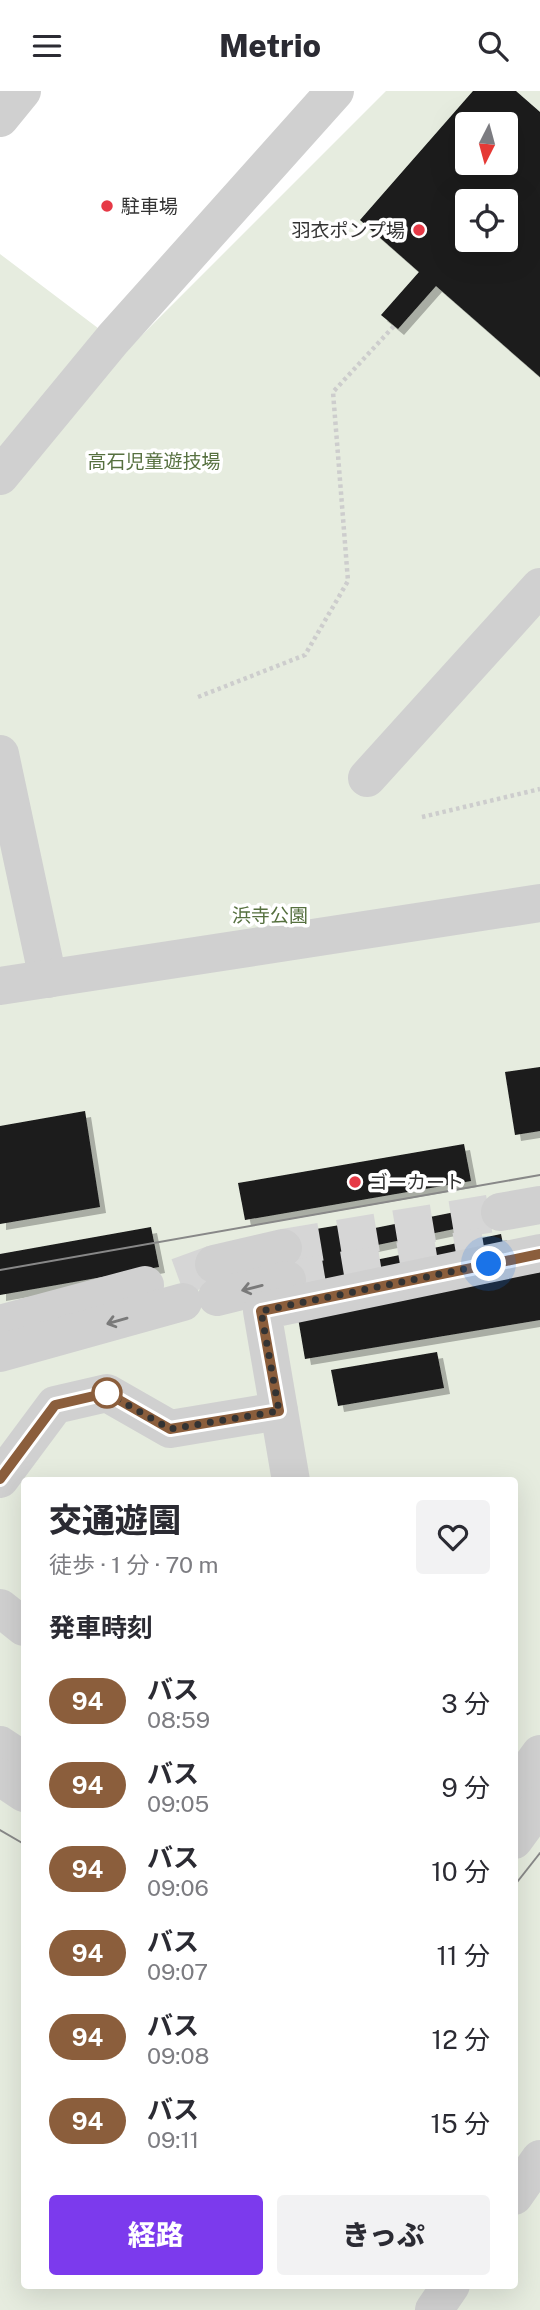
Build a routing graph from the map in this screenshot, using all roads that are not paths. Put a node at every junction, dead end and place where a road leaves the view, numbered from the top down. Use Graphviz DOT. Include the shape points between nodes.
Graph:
graph roads {
  1 [pos="22,91"];
  2 [pos="335,91"];
  3 [pos="0,118"];
  4 [pos="0,476"];
  5 [pos="540,587"];
  6 [pos="0,754"];
  7 [pos="367,778"];
  8 [pos="540,903"];
  9 [pos="48,979"];
  10 [pos="0,986"];
  11 [pos="540,1205"];
  12 [pos="540,1235"];
  13 [pos="540,1254"];
  14 [pos="285,1264"];
  15 [pos="198,1285"];
  16 [pos="0,1324"];
  17 [pos="0,1353"];
  18 [pos="279,1411"];
  19 [pos="290,1477"];
  20 [pos="0,1479"];
  21 [pos="0,1608"];
  22 [pos="21,1625"];
  23 [pos="0,1745"];
  24 [pos="540,1754"];
  25 [pos="21,1759"];
  26 [pos="0,1777"];
  27 [pos="518,1784"];
  28 [pos="21,1791"];
  29 [pos="540,1804"];
  30 [pos="518,1834"];
  31 [pos="540,2159"];
  32 [pos="518,2190"];
  33 [pos="448,2289"];
  34 [pos="434,2310"];
  1 -- 3 [label="street"];
  2 -- 4 [label="street" via="113,339"];
  5 -- 7 [label="street"];
  6 -- 9 [label="street"];
  8 -- 9 [label="street"];
  9 -- 10 [label="street"];
  11 -- 12 [label="street" via="502,1228"];
  13 -- 18 [label="street" via="261,1311"];
  14 -- 15 [label="street, one-way"];
  15 -- 16 [label="street"];
  15 -- 17 [label="street, one-way"];
  18 -- 19 [label="street"];
  18 -- 20 [label="street" via="170,1429 107,1393 55,1405"];
  21 -- 22 [label="street"];
  23 -- 25 [label="street"];
  24 -- 27 [label="street"];
  26 -- 28 [label="street"];
  29 -- 30 [label="street"];
  31 -- 32 [label="street"];
  33 -- 34 [label="street"];
}
